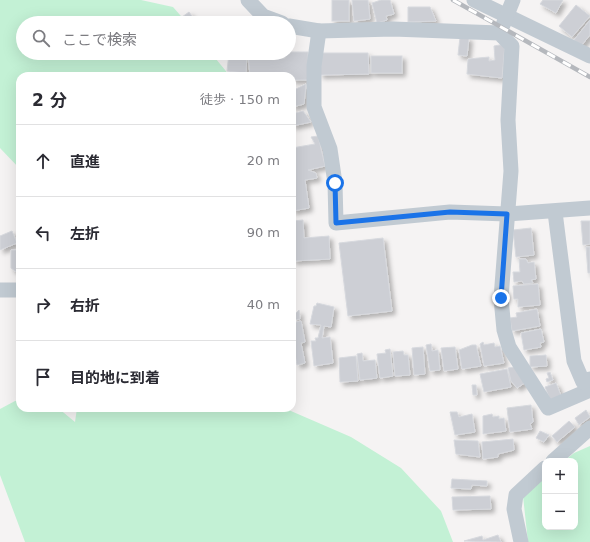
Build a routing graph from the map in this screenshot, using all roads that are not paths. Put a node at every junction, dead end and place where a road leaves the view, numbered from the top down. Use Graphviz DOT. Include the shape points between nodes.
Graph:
graph roads {
  1 [pos="248,0"];
  2 [pos="474,0"];
  3 [pos="514,0"];
  4 [pos="263,16"];
  5 [pos="508,16"];
  6 [pos="296,27"];
  7 [pos="319,31"];
  8 [pos="499,33"];
  9 [pos="590,56"];
  10 [pos="590,208"];
  11 [pos="555,212"];
  12 [pos="507,214"];
  13 [pos="0,290"];
  14 [pos="16,290"];
  15 [pos="590,379"];
  16 [pos="590,390"];
  17 [pos="590,428"];
  18 [pos="556,458"];
  19 [pos="542,470"];
  20 [pos="521,542"];
  1 -- 4 [label="street"];
  2 -- 5 [label="street"];
  3 -- 5 [label="street"];
  5 -- 8 [label="street"];
  5 -- 9 [label="street"];
  6 -- 7 [label="street"];
  7 -- 8 [label="street" via="393,29"];
  7 -- 12 [label="street" via="314,66 314,107 330,149 335,183 336,223 450,212"];
  8 -- 12 [label="street" via="512,46 508,120 511,171"];
  10 -- 11 [label="street"];
  11 -- 12 [label="street"];
  11 -- 15 [label="street" via="574,361 583,382"];
  12 -- 16 [label="street" via="501,298 504,330 509,347 548,408"];
  13 -- 14 [label="street"];
  17 -- 18 [label="street"];
  19 -- 20 [label="street" via="516,495 514,509"];
}
